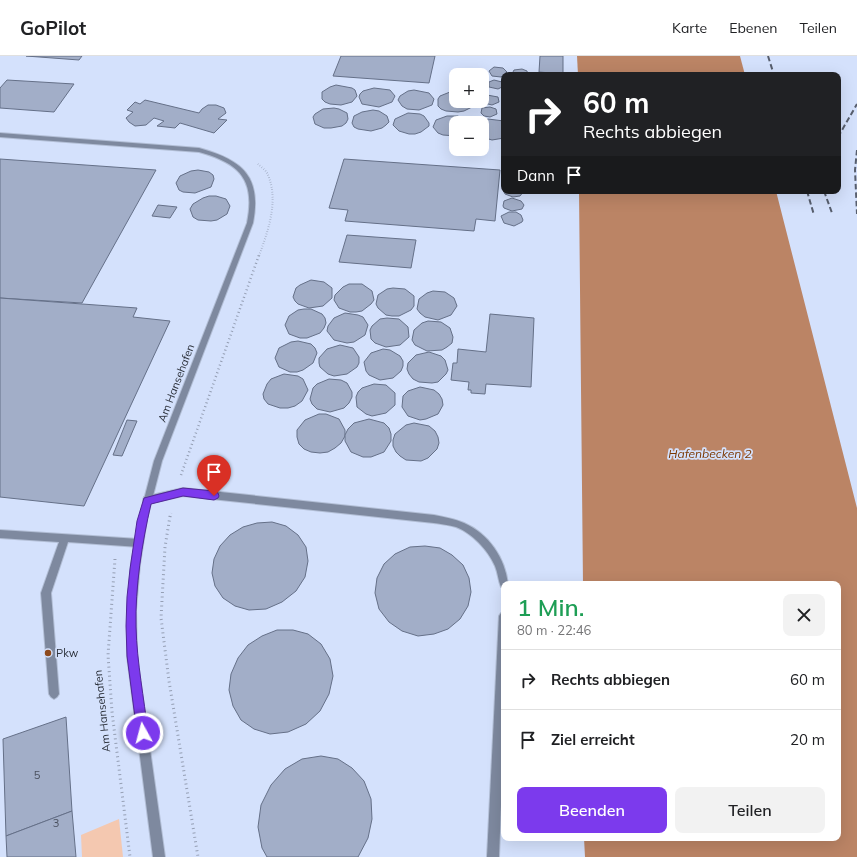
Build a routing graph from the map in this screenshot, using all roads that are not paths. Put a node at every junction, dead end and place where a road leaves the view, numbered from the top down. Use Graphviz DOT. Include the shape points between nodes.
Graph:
graph roads {
  1 [pos="0,135"];
  2 [pos="147,500"];
  3 [pos="0,534"];
  4 [pos="65,538"];
  5 [pos="139,543"];
  6 [pos="504,581"];
  7 [pos="501,682"];
  8 [pos="54,694"];
  9 [pos="159,857"];
  10 [pos="493,857"];
  1 -- 2 [label="street, Am Hansehafen" via="199,150 231,162 243,172 250,185 254,205 252,217 161,453"];
  2 -- 5 [label="street, Am Hansehafen"];
  2 -- 6 [label="street" via="183,492 434,518 465,527 480,538 496,558"];
  3 -- 4 [label="street"];
  4 -- 5 [label="street"];
  4 -- 8 [label="street" via="46,593"];
  5 -- 9 [label="street, Am Hansehafen" via="132,597 132,656"];
  7 -- 10 [label="street"];
}
